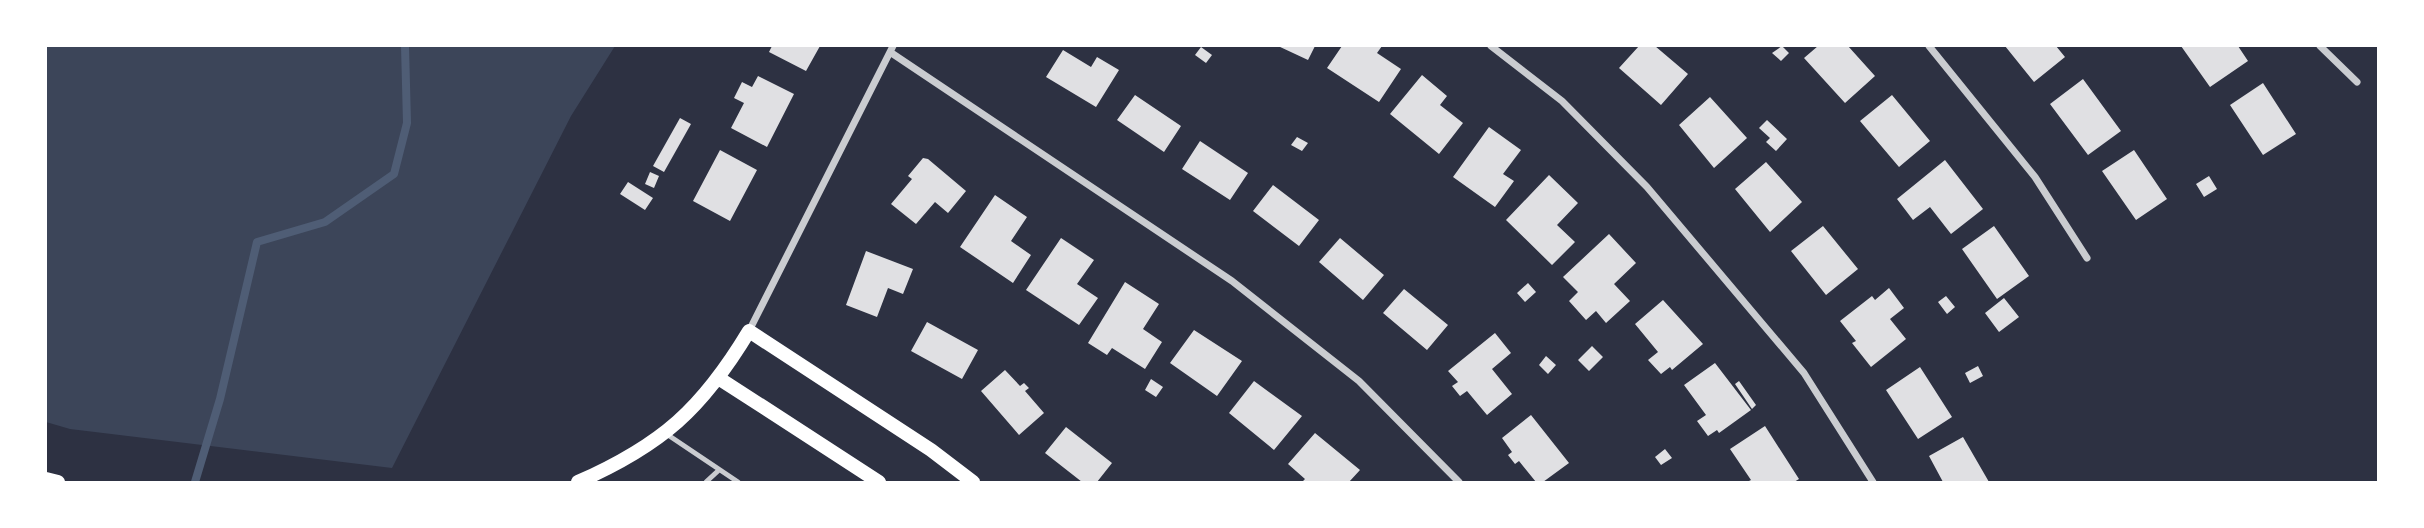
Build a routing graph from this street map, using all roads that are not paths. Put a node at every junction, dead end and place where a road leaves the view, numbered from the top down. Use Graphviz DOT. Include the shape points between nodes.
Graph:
graph roads {
  1 [pos="1491,46"];
  2 [pos="1929,46"];
  3 [pos="2320,46"];
  4 [pos="892,49"];
  5 [pos="2357,82"];
  6 [pos="2087,258"];
  7 [pos="749,331"];
  8 [pos="720,379"];
  9 [pos="665,433"];
  10 [pos="719,470"];
  11 [pos="46,479"];
  12 [pos="58,482"];
  13 [pos="579,482"];
  14 [pos="706,482"];
  15 [pos="738,482"];
  16 [pos="879,482"];
  17 [pos="974,482"];
  18 [pos="1459,482"];
  19 [pos="1873,482"];
  1 -- 19 [label="street" via="1562,101 1647,187 1804,373"];
  2 -- 6 [label="street" via="2035,177"];
  3 -- 5 [label="street"];
  4 -- 7 [label="street"];
  4 -- 18 [label="street" via="1232,281 1359,381"];
  7 -- 8 [label="main road"];
  7 -- 17 [label="main road"];
  8 -- 9 [label="main road"];
  8 -- 16 [label="main road"];
  9 -- 10 [label="lane"];
  9 -- 13 [label="main road"];
  10 -- 14 [label="lane"];
  10 -- 15 [label="lane"];
  11 -- 12 [label="main road"];
}
